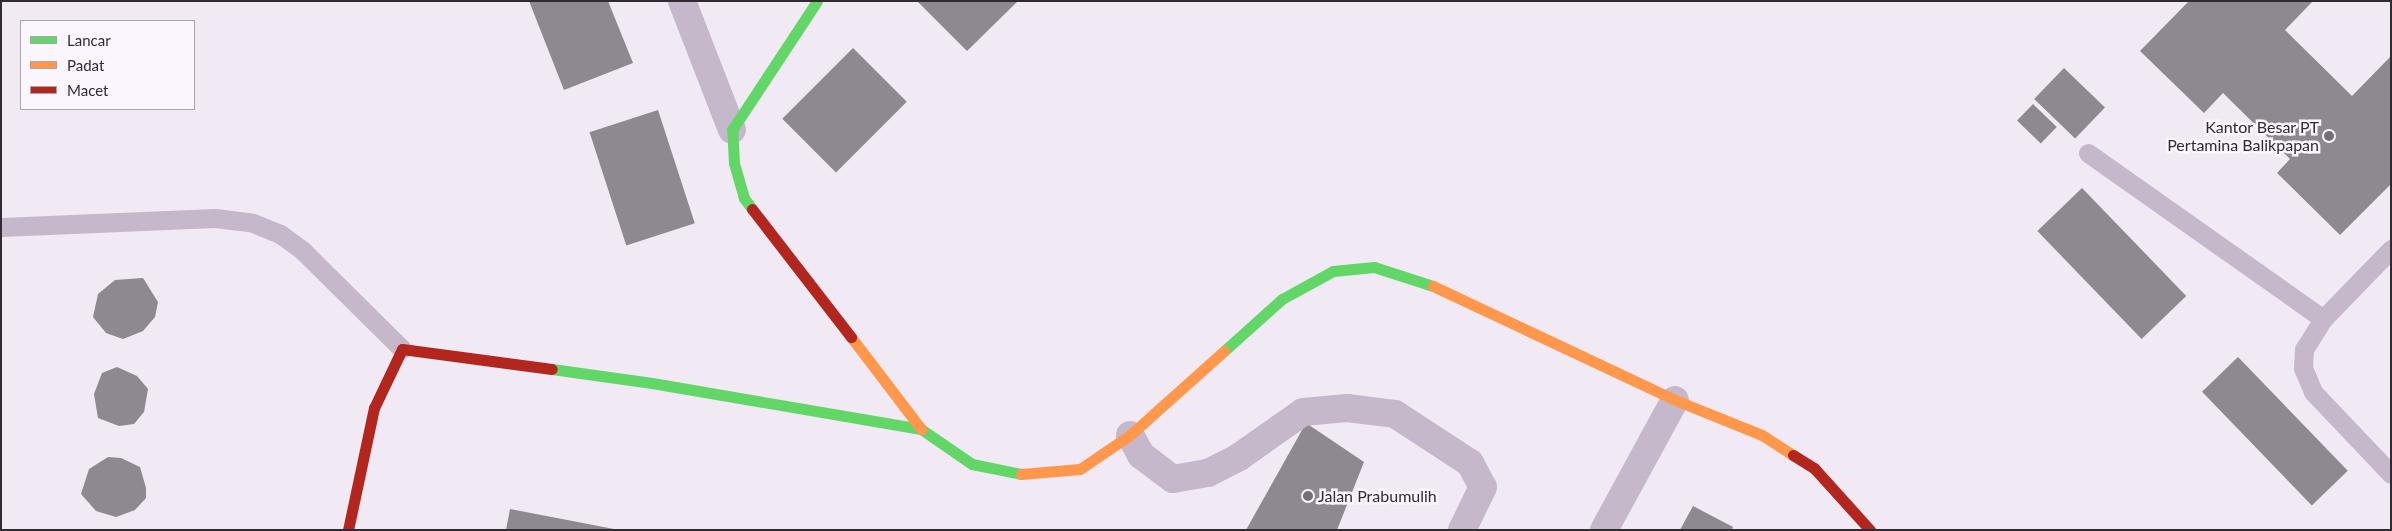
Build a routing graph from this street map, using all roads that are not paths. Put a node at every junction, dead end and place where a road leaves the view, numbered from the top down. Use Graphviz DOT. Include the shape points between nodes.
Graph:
graph roads {
  1 [pos="682,1"];
  2 [pos="817,1"];
  3 [pos="732,130"];
  4 [pos="2088,153"];
  5 [pos="1,227"];
  6 [pos="2391,249"];
  7 [pos="2323,319"];
  8 [pos="402,349"];
  9 [pos="1675,400"];
  10 [pos="921,430"];
  11 [pos="1130,435"];
  12 [pos="2391,474"];
  13 [pos="348,530"];
  14 [pos="1462,530"];
  15 [pos="1604,530"];
  16 [pos="1870,530"];
  1 -- 3 [label="street"];
  2 -- 3 [label="street"];
  3 -- 10 [label="street" via="734,162 744,198"];
  4 -- 7 [label="lane"];
  5 -- 8 [label="lane" via="215,218 253,223 280,234 303,250"];
  6 -- 7 [label="lane"];
  7 -- 12 [label="lane" via="2304,349 2303,368 2312,392"];
  8 -- 10 [label="street" via="652,383"];
  8 -- 13 [label="street" via="374,408"];
  9 -- 11 [label="street" via="1423,281 1374,267 1333,271 1282,299"];
  9 -- 15 [label="street"];
  9 -- 16 [label="street" via="1762,435 1814,468"];
  10 -- 11 [label="street" via="972,464 1015,475 1080,469"];
  11 -- 14 [label="street" via="1141,455 1173,479 1208,473 1239,457 1303,412 1347,408 1395,414 1470,462 1483,487"];
}
